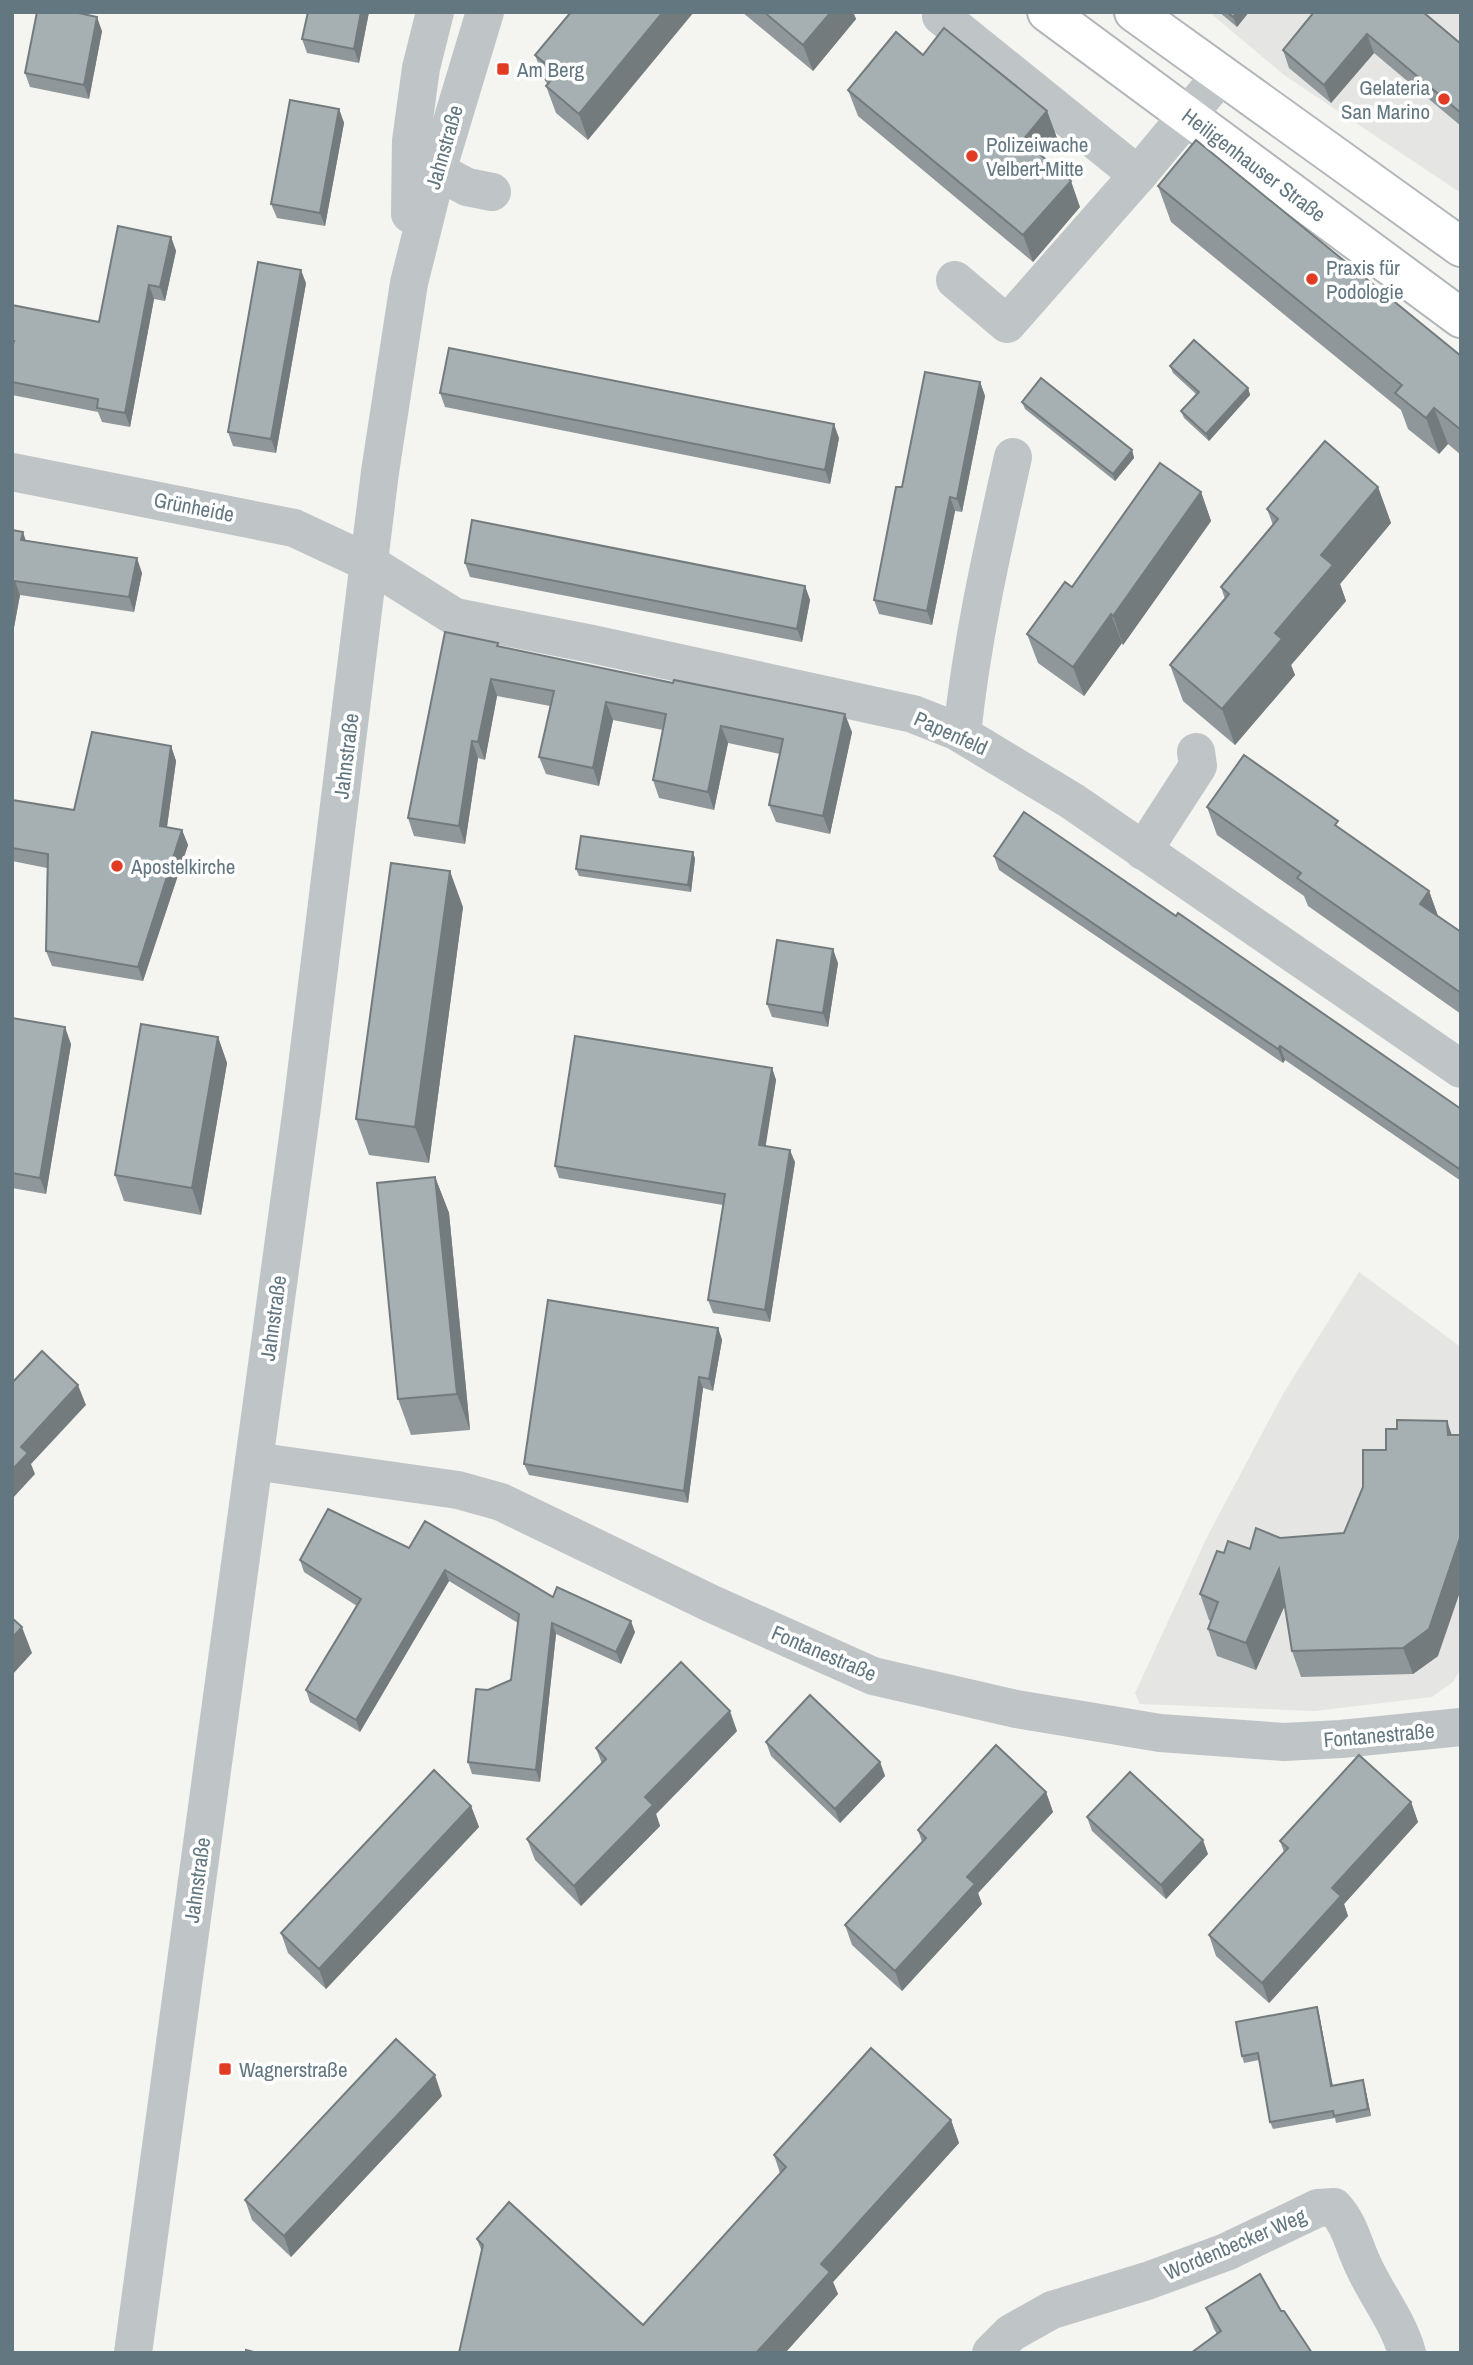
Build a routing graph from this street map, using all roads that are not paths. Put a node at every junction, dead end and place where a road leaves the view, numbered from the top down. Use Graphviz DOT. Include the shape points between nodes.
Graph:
graph roads {
  1 [pos="435,12"];
  2 [pos="485,12"];
  3 [pos="1047,12"];
  4 [pos="1134,12"];
  5 [pos="941,16"];
  6 [pos="1221,75"];
  7 [pos="1187,115"];
  8 [pos="437,171"];
  9 [pos="1138,175"];
  10 [pos="492,192"];
  11 [pos="1461,247"];
  12 [pos="955,280"];
  13 [pos="409,283"];
  14 [pos="1461,318"];
  15 [pos="1013,457"];
  16 [pos="12,472"];
  17 [pos="369,563"];
  18 [pos="962,734"];
  19 [pos="1196,752"];
  20 [pos="1143,851"];
  21 [pos="1461,1069"];
  22 [pos="254,1461"];
  23 [pos="1461,1727"];
  24 [pos="133,2353"];
  25 [pos="991,2353"];
  26 [pos="1407,2353"];
  1 -- 13 [label="street, Jahnstraße" via="421,68 411,141"];
  2 -- 8 [label="street, Jahnstraße"];
  3 -- 7 [label="main road, Heiligenhauser Straße"];
  4 -- 6 [label="main road"];
  5 -- 9 [label="street"];
  6 -- 7 [label="street"];
  6 -- 11 [label="main road"];
  7 -- 9 [label="street"];
  7 -- 14 [label="main road, Heiligenhauser Straße"];
  8 -- 10 [label="street" via="467,187"];
  8 -- 13 [label="street, Jahnstraße"];
  9 -- 12 [label="street" via="1007,324"];
  13 -- 17 [label="street, Jahnstraße"];
  15 -- 18 [label="street" via="980,601"];
  16 -- 17 [label="street, Grünheide" via="294,528"];
  17 -- 18 [label="street, Papenfeld" via="455,617 913,715"];
  17 -- 22 [label="street, Jahnstraße"];
  18 -- 20 [label="street, Papenfeld"];
  19 -- 20 [label="street" via="1198,766"];
  20 -- 21 [label="street, Papenfeld"];
  22 -- 23 [label="street, Fontanestraße" via="458,1490 501,1502 873,1676 1016,1709 1160,1733 1284,1742"];
  22 -- 24 [label="street, Jahnstraße"];
  25 -- 26 [label="street, Wordenbecker Weg" via="1010,2333 1052,2310 1181,2269 1318,2208 1334,2207 1344,2218"];
}
